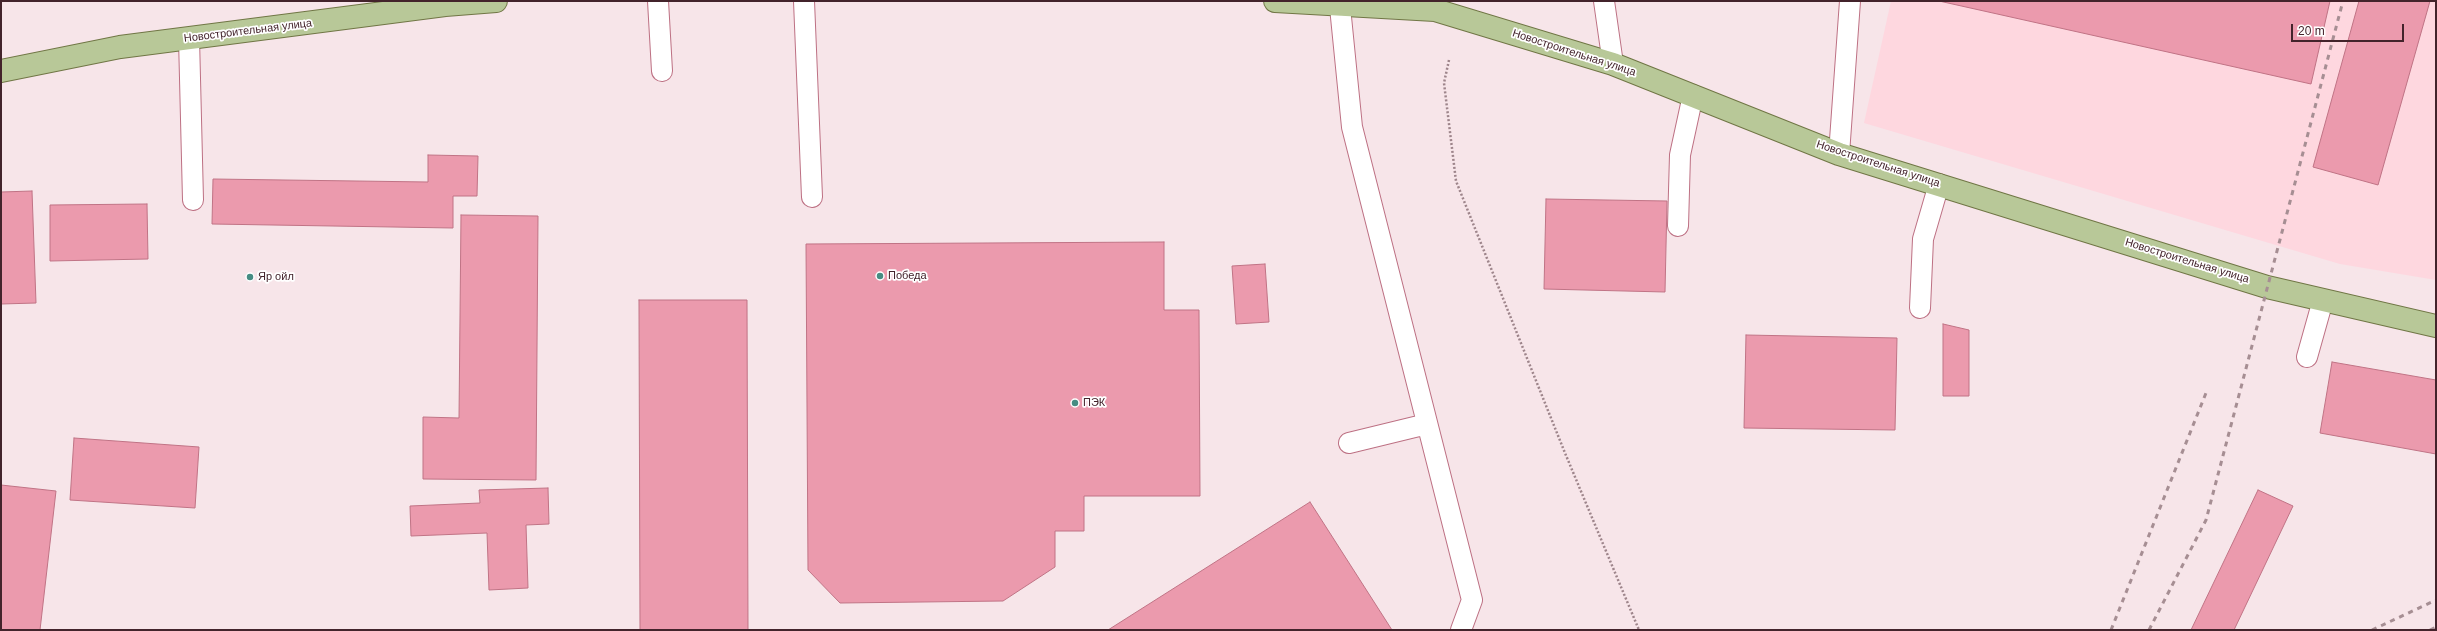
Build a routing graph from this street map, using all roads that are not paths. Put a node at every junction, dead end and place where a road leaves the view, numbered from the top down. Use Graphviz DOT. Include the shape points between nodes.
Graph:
graph roads {
  1 [pos="496,1"];
  2 [pos="658,1"];
  3 [pos="804,1"];
  4 [pos="1275,1"];
  5 [pos="1604,1"];
  6 [pos="1850,1"];
  7 [pos="1340,6"];
  8 [pos="188,38"];
  9 [pos="1613,64"];
  10 [pos="662,70"];
  11 [pos="1,71"];
  12 [pos="1693,95"];
  13 [pos="1839,154"];
  14 [pos="1939,184"];
  15 [pos="812,197"];
  16 [pos="193,200"];
  17 [pos="1678,226"];
  18 [pos="2323,300"];
  19 [pos="1920,308"];
  20 [pos="2436,326"];
  21 [pos="2307,357"];
  22 [pos="1427,424"];
  23 [pos="1350,443"];
  24 [pos="1461,630"];
  1 -- 8 [label="main road, Новостроительная улица" via="445,5"];
  2 -- 10 [label="lane"];
  3 -- 15 [label="lane"];
  4 -- 7 [label="main road, Новостроительная улица"];
  5 -- 9 [label="lane"];
  6 -- 13 [label="lane"];
  7 -- 9 [label="main road, Новостроительная улица" via="1434,10"];
  7 -- 22 [label="lane" via="1352,127"];
  8 -- 11 [label="main road, Новостроительная улица" via="120,47"];
  8 -- 16 [label="lane"];
  9 -- 12 [label="main road, Новостроительная улица"];
  12 -- 13 [label="main road, Новостроительная улица"];
  12 -- 17 [label="lane" via="1680,155"];
  13 -- 14 [label="main road, Новостроительная улица"];
  14 -- 18 [label="main road, Новостроительная улица" via="2267,286"];
  14 -- 19 [label="lane" via="1923,240"];
  18 -- 20 [label="main road, Новостроительная улица"];
  18 -- 21 [label="lane"];
  22 -- 23 [label="lane"];
  22 -- 24 [label="lane" via="1472,600"];
}
